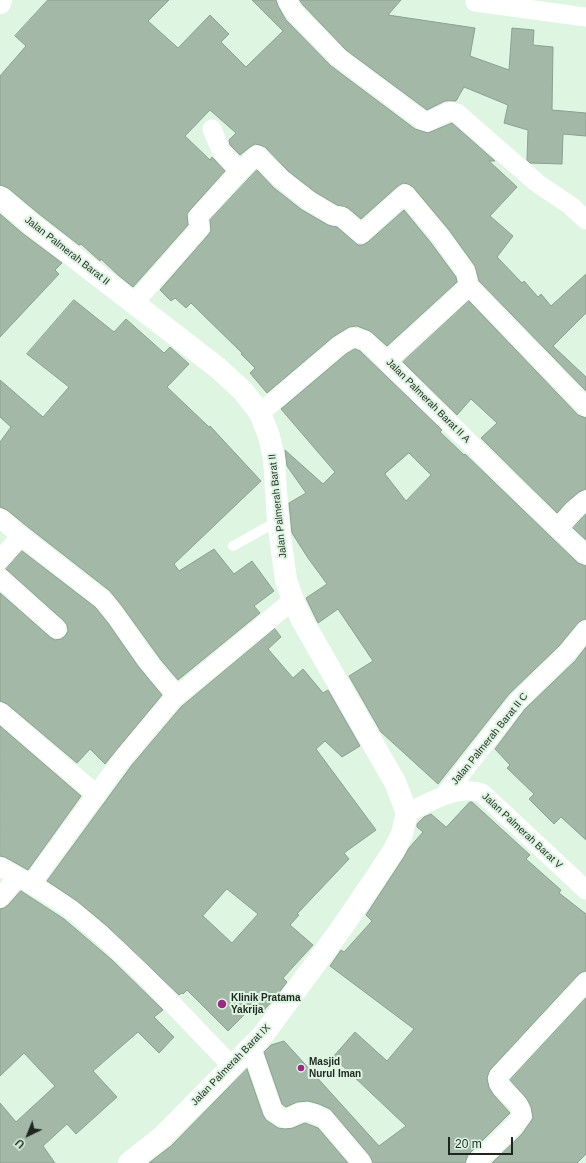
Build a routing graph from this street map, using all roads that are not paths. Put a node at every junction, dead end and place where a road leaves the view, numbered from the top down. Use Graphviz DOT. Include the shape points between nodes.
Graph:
graph roads {
  1 [pos="1,0"];
  2 [pos="288,0"];
  3 [pos="475,2"];
  4 [pos="0,3"];
  5 [pos="586,17"];
  6 [pos="212,129"];
  7 [pos="240,171"];
  8 [pos="0,197"];
  9 [pos="586,220"];
  10 [pos="469,286"];
  11 [pos="134,303"];
  12 [pos="387,361"];
  13 [pos="586,406"];
  14 [pos="260,413"];
  15 [pos="586,500"];
  16 [pos="0,518"];
  17 [pos="278,522"];
  18 [pos="558,529"];
  19 [pos="21,536"];
  20 [pos="233,546"];
  21 [pos="586,555"];
  22 [pos="0,560"];
  23 [pos="0,578"];
  24 [pos="293,600"];
  25 [pos="58,629"];
  26 [pos="586,630"];
  27 [pos="177,694"];
  28 [pos="0,712"];
  29 [pos="97,795"];
  30 [pos="444,796"];
  31 [pos="407,813"];
  32 [pos="0,867"];
  33 [pos="25,880"];
  34 [pos="586,890"];
  35 [pos="0,898"];
  36 [pos="586,982"];
  37 [pos="251,1048"];
  38 [pos="232,1066"];
  39 [pos="134,1162"];
  40 [pos="362,1163"];
  41 [pos="476,1163"];
  1 -- 4 [label="street"];
  2 -- 9 [label="street" via="294,12 339,58 422,120 427,122 450,110 457,113 537,183 571,206"];
  3 -- 5 [label="street"];
  6 -- 7 [label="street" via="221,151"];
  7 -- 10 [label="street" via="257,155 281,179 309,201 334,216 342,216 361,234 405,194 466,272"];
  7 -- 11 [label="street" via="198,217 200,228"];
  8 -- 11 [label="street, Jalan Palmerah Barat II"];
  10 -- 12 [label="street"];
  10 -- 13 [label="street"];
  11 -- 14 [label="street, Jalan Palmerah Barat II" via="218,368 243,391"];
  12 -- 14 [label="street, Jalan Palmerah Barat II A" via="366,341 354,337 340,345"];
  12 -- 18 [label="street, Jalan Palmerah Barat II A"];
  14 -- 17 [label="street, Jalan Palmerah Barat II" via="274,458"];
  15 -- 18 [label="street" via="572,511"];
  16 -- 19 [label="street"];
  17 -- 20 [label="lane"];
  17 -- 24 [label="street, Jalan Palmerah Barat II" via="286,580"];
  18 -- 21 [label="street, Jalan Palmerah Barat II A"];
  19 -- 22 [label="street"];
  19 -- 27 [label="street" via="110,606 159,676"];
  23 -- 25 [label="street"];
  24 -- 27 [label="street"];
  24 -- 31 [label="street, Jalan Palmerah Barat II" via="395,782"];
  26 -- 30 [label="street, Jalan Palmerah Barat II C" via="517,702"];
  27 -- 29 [label="street" via="123,758"];
  28 -- 29 [label="street"];
  29 -- 33 [label="street"];
  30 -- 31 [label="street, Jalan Palmerah Barat V"];
  30 -- 34 [label="street, Jalan Palmerah Barat V" via="475,790 482,792"];
  31 -- 37 [label="street, Jalan Palmerah Barat IX" via="402,834 375,879 309,973"];
  32 -- 33 [label="street"];
  33 -- 35 [label="street"];
  33 -- 38 [label="street" via="79,916 128,959"];
  36 -- 41 [label="street" via="498,1077 499,1086 519,1104 522,1116"];
  37 -- 38 [label="street, Jalan Palmerah Barat IX"];
  37 -- 40 [label="street" via="273,1111 285,1119 305,1112 325,1119"];
  38 -- 39 [label="street, Jalan Palmerah Barat IX"];
}
